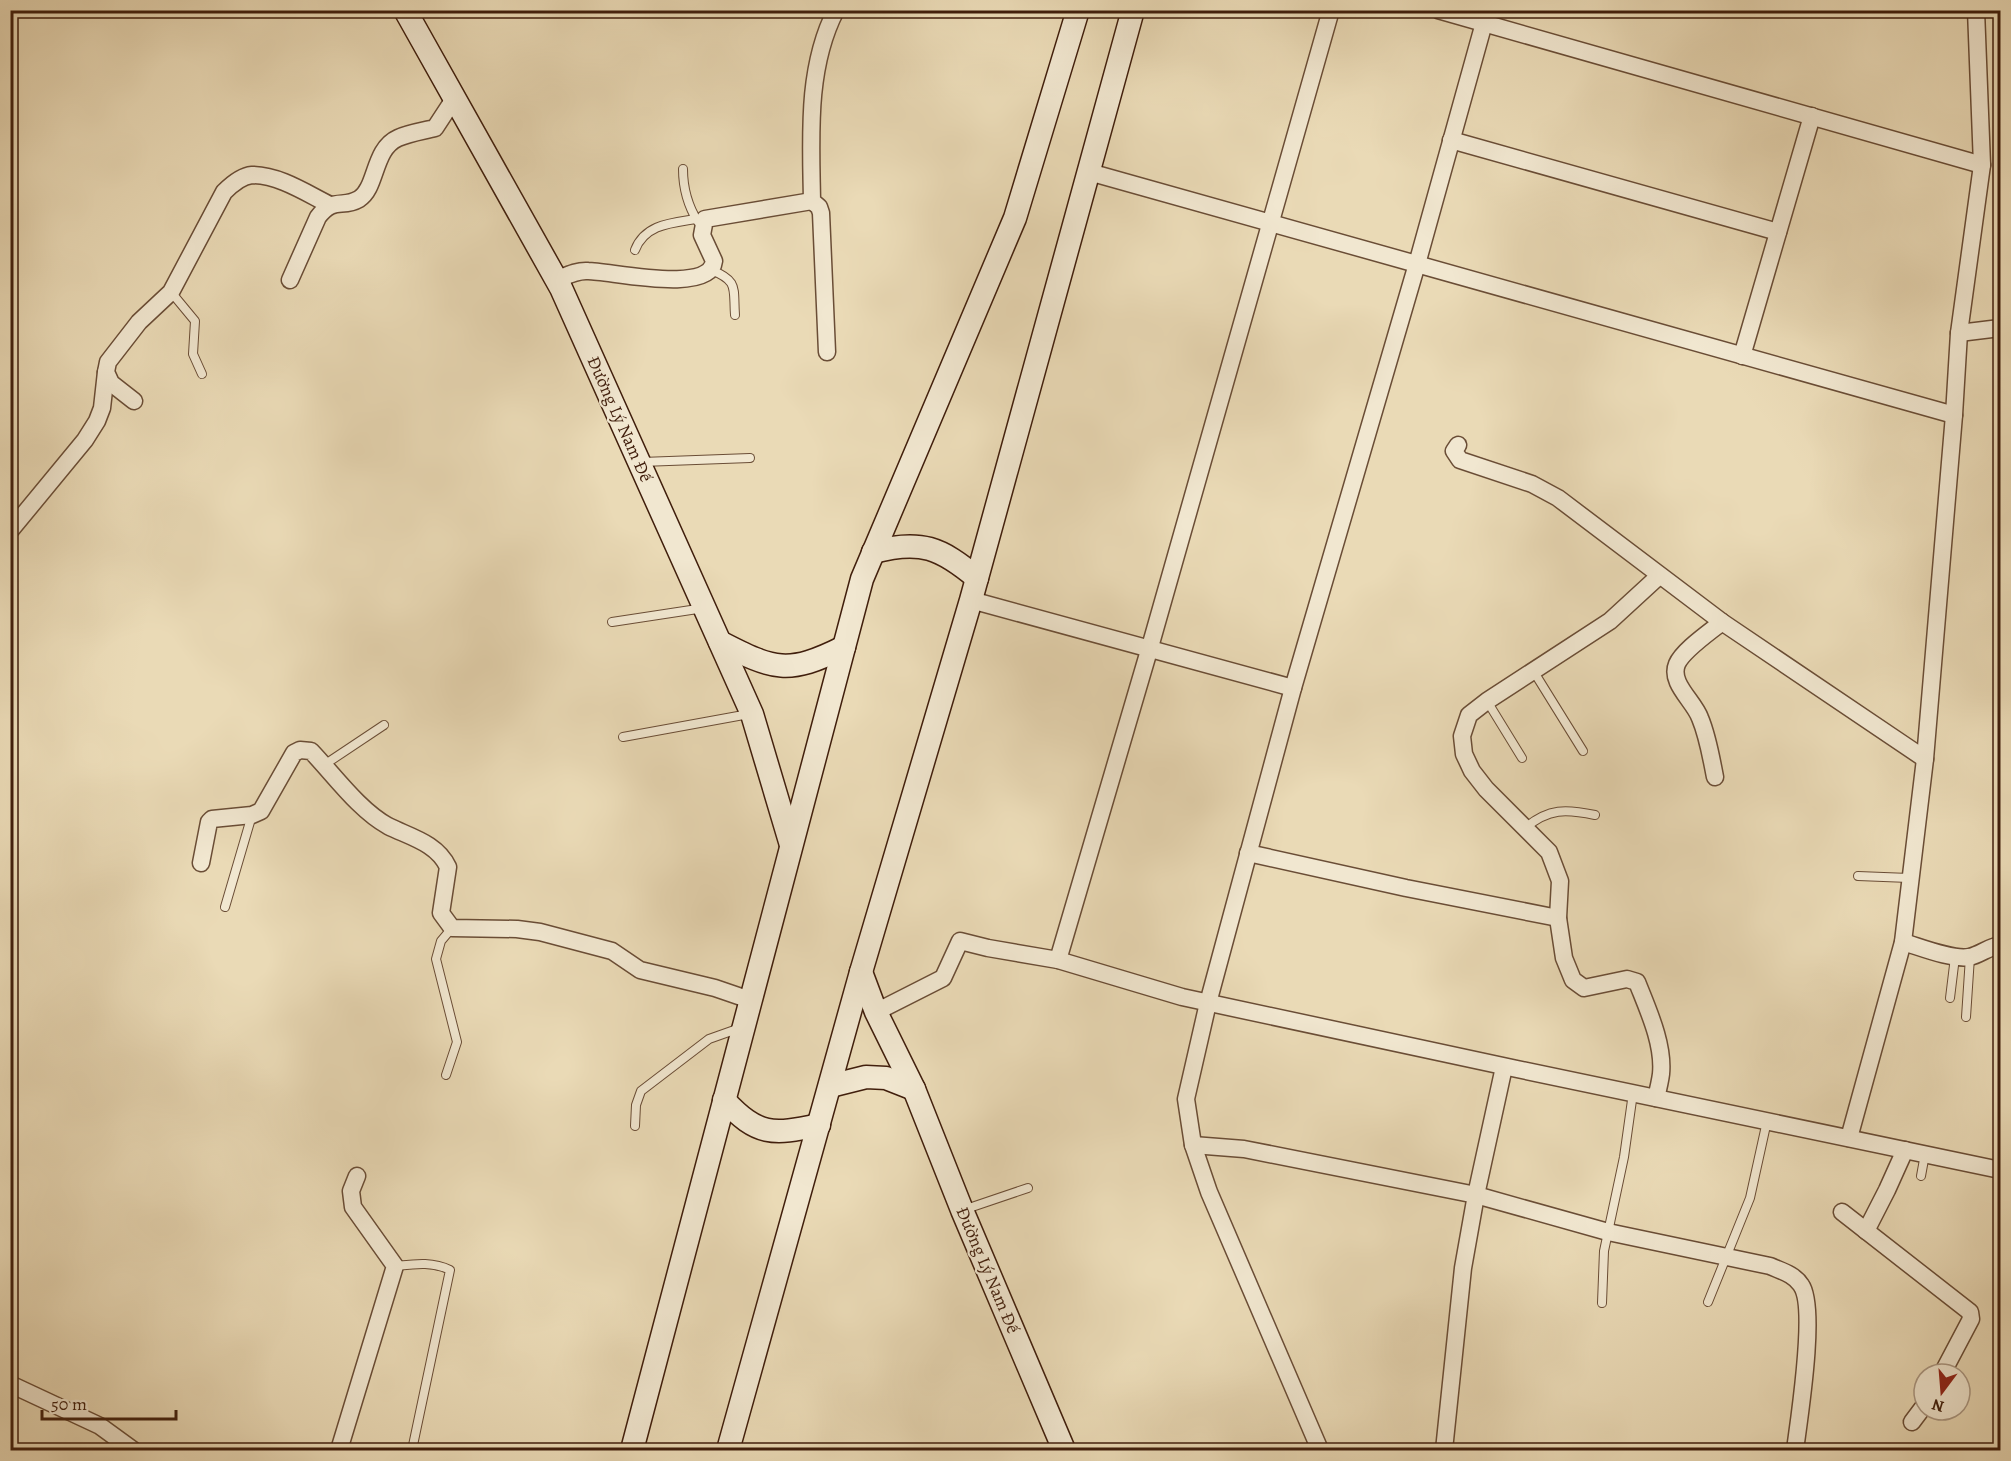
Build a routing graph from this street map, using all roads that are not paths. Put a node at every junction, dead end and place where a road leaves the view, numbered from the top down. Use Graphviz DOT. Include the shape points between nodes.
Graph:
graph roads {
  1 [pos="405,10"];
  2 [pos="836,10"];
  3 [pos="1078,10"];
  4 [pos="1133,10"];
  5 [pos="1331,10"];
  6 [pos="1438,10"];
  7 [pos="1976,10"];
  8 [pos="1484,23"];
  9 [pos="454,99"];
  10 [pos="1812,116"];
  11 [pos="1451,140"];
  12 [pos="1982,165"];
  13 [pos="683,169"];
  14 [pos="1089,172"];
  15 [pos="812,201"];
  16 [pos="330,205"];
  17 [pos="1270,222"];
  18 [pos="699,223"];
  19 [pos="1778,232"];
  20 [pos="635,250"];
  21 [pos="1417,264"];
  22 [pos="711,270"];
  23 [pos="290,280"];
  24 [pos="556,280"];
  25 [pos="171,292"];
  26 [pos="735,315"];
  27 [pos="2001,328"];
  28 [pos="1959,333"];
  29 [pos="827,352"];
  30 [pos="1742,356"];
  31 [pos="106,372"];
  32 [pos="202,374"];
  33 [pos="134,401"];
  34 [pos="1954,416"];
  35 [pos="1458,445"];
  36 [pos="750,458"];
  37 [pos="639,462"];
  38 [pos="10,531"];
  39 [pos="873,552"];
  40 [pos="1659,576"];
  41 [pos="977,578"];
  42 [pos="971,600"];
  43 [pos="704,608"];
  44 [pos="612,622"];
  45 [pos="1722,622"];
  46 [pos="720,642"];
  47 [pos="844,647"];
  48 [pos="1150,648"];
  49 [pos="1534,672"];
  50 [pos="1293,688"];
  51 [pos="1487,701"];
  52 [pos="752,714"];
  53 [pos="384,725"];
  54 [pos="623,737"];
  55 [pos="1583,751"];
  56 [pos="1522,758"];
  57 [pos="1925,759"];
  58 [pos="324,765"];
  59 [pos="1715,777"];
  60 [pos="252,815"];
  61 [pos="1595,815"];
  62 [pos="1525,828"];
  63 [pos="791,847"];
  64 [pos="1248,853"];
  65 [pos="201,863"];
  66 [pos="1858,876"];
  67 [pos="1909,878"];
  68 [pos="225,907"];
  69 [pos="1558,918"];
  70 [pos="452,928"];
  71 [pos="1903,942"];
  72 [pos="2001,945"];
  73 [pos="1963,957"];
  74 [pos="1059,960"];
  75 [pos="861,972"];
  76 [pos="1950,998"];
  77 [pos="750,1000"];
  78 [pos="1208,1003"];
  79 [pos="876,1012"];
  80 [pos="1966,1017"];
  81 [pos="744,1026"];
  82 [pos="1504,1067"];
  83 [pos="446,1075"];
  84 [pos="830,1086"];
  85 [pos="914,1089"];
  86 [pos="1633,1093"];
  87 [pos="1656,1098"];
  88 [pos="724,1100"];
  89 [pos="1767,1121"];
  90 [pos="819,1125"];
  91 [pos="635,1126"];
  92 [pos="1849,1138"];
  93 [pos="1193,1146"];
  94 [pos="1905,1150"];
  95 [pos="1925,1154"];
  96 [pos="2001,1170"];
  97 [pos="357,1176"];
  98 [pos="1921,1176"];
  99 [pos="1028,1188"];
  100 [pos="1476,1195"];
  101 [pos="962,1210"];
  102 [pos="1842,1212"];
  103 [pos="1866,1231"];
  104 [pos="1608,1232"];
  105 [pos="1726,1257"];
  106 [pos="394,1266"];
  107 [pos="1708,1302"];
  108 [pos="1602,1303"];
  109 [pos="1948,1362"];
  110 [pos="12,1389"];
  111 [pos="134,1450"];
  112 [pos="339,1450"];
  113 [pos="412,1450"];
  114 [pos="632,1450"];
  115 [pos="728,1450"];
  116 [pos="1064,1450"];
  117 [pos="1320,1450"];
  118 [pos="1444,1450"];
  119 [pos="1795,1450"];
  1 -- 9 [label="street, Đường Lý Nam Đế"];
  2 -- 15 [label="street" via="819,55 815,81"];
  3 -- 39 [label="street" via="1015,218"];
  4 -- 14 [label="street"];
  5 -- 17 [label="street"];
  6 -- 8 [label="street"];
  7 -- 12 [label="street"];
  8 -- 10 [label="street"];
  8 -- 11 [label="street"];
  9 -- 16 [label="street" via="435,128 391,143 360,199"];
  9 -- 24 [label="street, Đường Lý Nam Đế"];
  10 -- 12 [label="street"];
  10 -- 19 [label="street"];
  11 -- 19 [label="street"];
  11 -- 21 [label="street"];
  12 -- 28 [label="street"];
  13 -- 18 [label="lane" via="687,201"];
  14 -- 17 [label="street"];
  14 -- 41 [label="street"];
  15 -- 18 [label="street"];
  15 -- 29 [label="street" via="821,213"];
  16 -- 23 [label="street" via="318,217"];
  16 -- 25 [label="street" via="277,179 250,175 233,183 224,192"];
  17 -- 21 [label="street"];
  17 -- 48 [label="street"];
  18 -- 20 [label="lane" via="659,226 648,231"];
  18 -- 22 [label="street" via="714,261"];
  19 -- 30 [label="street"];
  21 -- 30 [label="street"];
  21 -- 50 [label="street"];
  22 -- 24 [label="street" via="704,276 680,280 585,270"];
  22 -- 26 [label="lane" via="726,276 732,284"];
  24 -- 37 [label="street, Đường Lý Nam Đế"];
  25 -- 31 [label="street" via="139,322 108,362"];
  25 -- 32 [label="lane" via="195,321 193,354"];
  27 -- 28 [label="street"];
  28 -- 34 [label="street"];
  30 -- 34 [label="street"];
  31 -- 33 [label="street" via="111,383"];
  31 -- 38 [label="street" via="97,421"];
  34 -- 57 [label="street"];
  35 -- 40 [label="street" via="1454,451 1460,460 1532,484 1558,498"];
  36 -- 37 [label="lane"];
  37 -- 43 [label="street, Đường Lý Nam Đế"];
  39 -- 41 [label="street" via="914,545 935,550 954,559"];
  39 -- 47 [label="street"];
  40 -- 45 [label="street"];
  40 -- 49 [label="street" via="1610,621"];
  41 -- 42 [label="street"];
  42 -- 48 [label="street"];
  42 -- 75 [label="street"];
  43 -- 44 [label="lane"];
  43 -- 46 [label="street, Đường Lý Nam Đế"];
  45 -- 57 [label="street"];
  45 -- 59 [label="street" via="1686,652 1677,663 1675,678 1700,716"];
  46 -- 47 [label="street" via="769,665 791,666 815,661"];
  46 -- 52 [label="street, Đường Lý Nam Đế"];
  47 -- 63 [label="street"];
  48 -- 50 [label="street"];
  48 -- 74 [label="street"];
  49 -- 51 [label="street"];
  49 -- 55 [label="lane"];
  50 -- 64 [label="street"];
  51 -- 56 [label="lane"];
  51 -- 62 [label="street" via="1469,715 1462,736 1464,754 1486,789"];
  52 -- 54 [label="lane"];
  52 -- 63 [label="street, Đường Lý Nam Đế"];
  53 -- 58 [label="lane"];
  57 -- 67 [label="street"];
  58 -- 60 [label="street" via="310,751 294,753 261,811"];
  58 -- 70 [label="street" via="367,811 438,852 448,867 441,913"];
  60 -- 65 [label="street" via="208,822"];
  60 -- 68 [label="lane"];
  61 -- 62 [label="lane" via="1562,810 1538,817"];
  62 -- 69 [label="street" via="1550,852 1560,881"];
  63 -- 77 [label="street"];
  64 -- 69 [label="street"];
  64 -- 78 [label="street"];
  66 -- 67 [label="lane"];
  67 -- 71 [label="street"];
  69 -- 87 [label="street" via="1564,958 1578,986 1591,988 1626,979 1637,982 1661,1062"];
  70 -- 77 [label="street" via="540,932 612,951 640,970"];
  70 -- 83 [label="lane" via="441,941 436,959 457,1042"];
  71 -- 73 [label="street"];
  71 -- 92 [label="street"];
  72 -- 73 [label="street"];
  73 -- 76 [label="lane"];
  73 -- 80 [label="lane"];
  74 -- 78 [label="street"];
  74 -- 79 [label="street" via="960,941 943,978"];
  75 -- 79 [label="street, Đường Lý Nam Đế"];
  75 -- 84 [label="street"];
  77 -- 81 [label="street"];
  78 -- 82 [label="street"];
  78 -- 93 [label="street" via="1186,1099"];
  79 -- 85 [label="street, Đường Lý Nam Đế"];
  81 -- 88 [label="street"];
  81 -- 91 [label="lane" via="709,1039 641,1091"];
  82 -- 86 [label="street"];
  82 -- 100 [label="street"];
  84 -- 85 [label="street" via="866,1077 886,1078"];
  84 -- 90 [label="street"];
  85 -- 101 [label="street, Đường Lý Nam Đế"];
  86 -- 87 [label="street"];
  86 -- 104 [label="lane"];
  87 -- 89 [label="street"];
  88 -- 90 [label="street" via="752,1126 770,1131"];
  88 -- 114 [label="street"];
  89 -- 92 [label="street"];
  89 -- 105 [label="lane" via="1750,1198"];
  90 -- 115 [label="street"];
  92 -- 94 [label="street"];
  93 -- 100 [label="street" via="1244,1149"];
  93 -- 117 [label="street"];
  94 -- 95 [label="street"];
  94 -- 103 [label="street"];
  95 -- 96 [label="street"];
  95 -- 98 [label="lane"];
  97 -- 106 [label="street" via="351,1191 353,1207"];
  99 -- 101 [label="lane"];
  100 -- 104 [label="street"];
  100 -- 118 [label="street" via="1463,1268"];
  101 -- 116 [label="street, Đường Lý Nam Đế"];
  102 -- 103 [label="street"];
  103 -- 109 [label="street" via="1970,1312 1971,1319"];
  104 -- 105 [label="street"];
  104 -- 108 [label="lane"];
  105 -- 107 [label="lane"];
  105 -- 119 [label="street" via="1770,1266 1791,1275 1808,1299 1809,1325"];
  106 -- 112 [label="street"];
  106 -- 113 [label="lane" via="430,1264 450,1270"];
  110 -- 111 [label="street" via="100,1426"];
}
